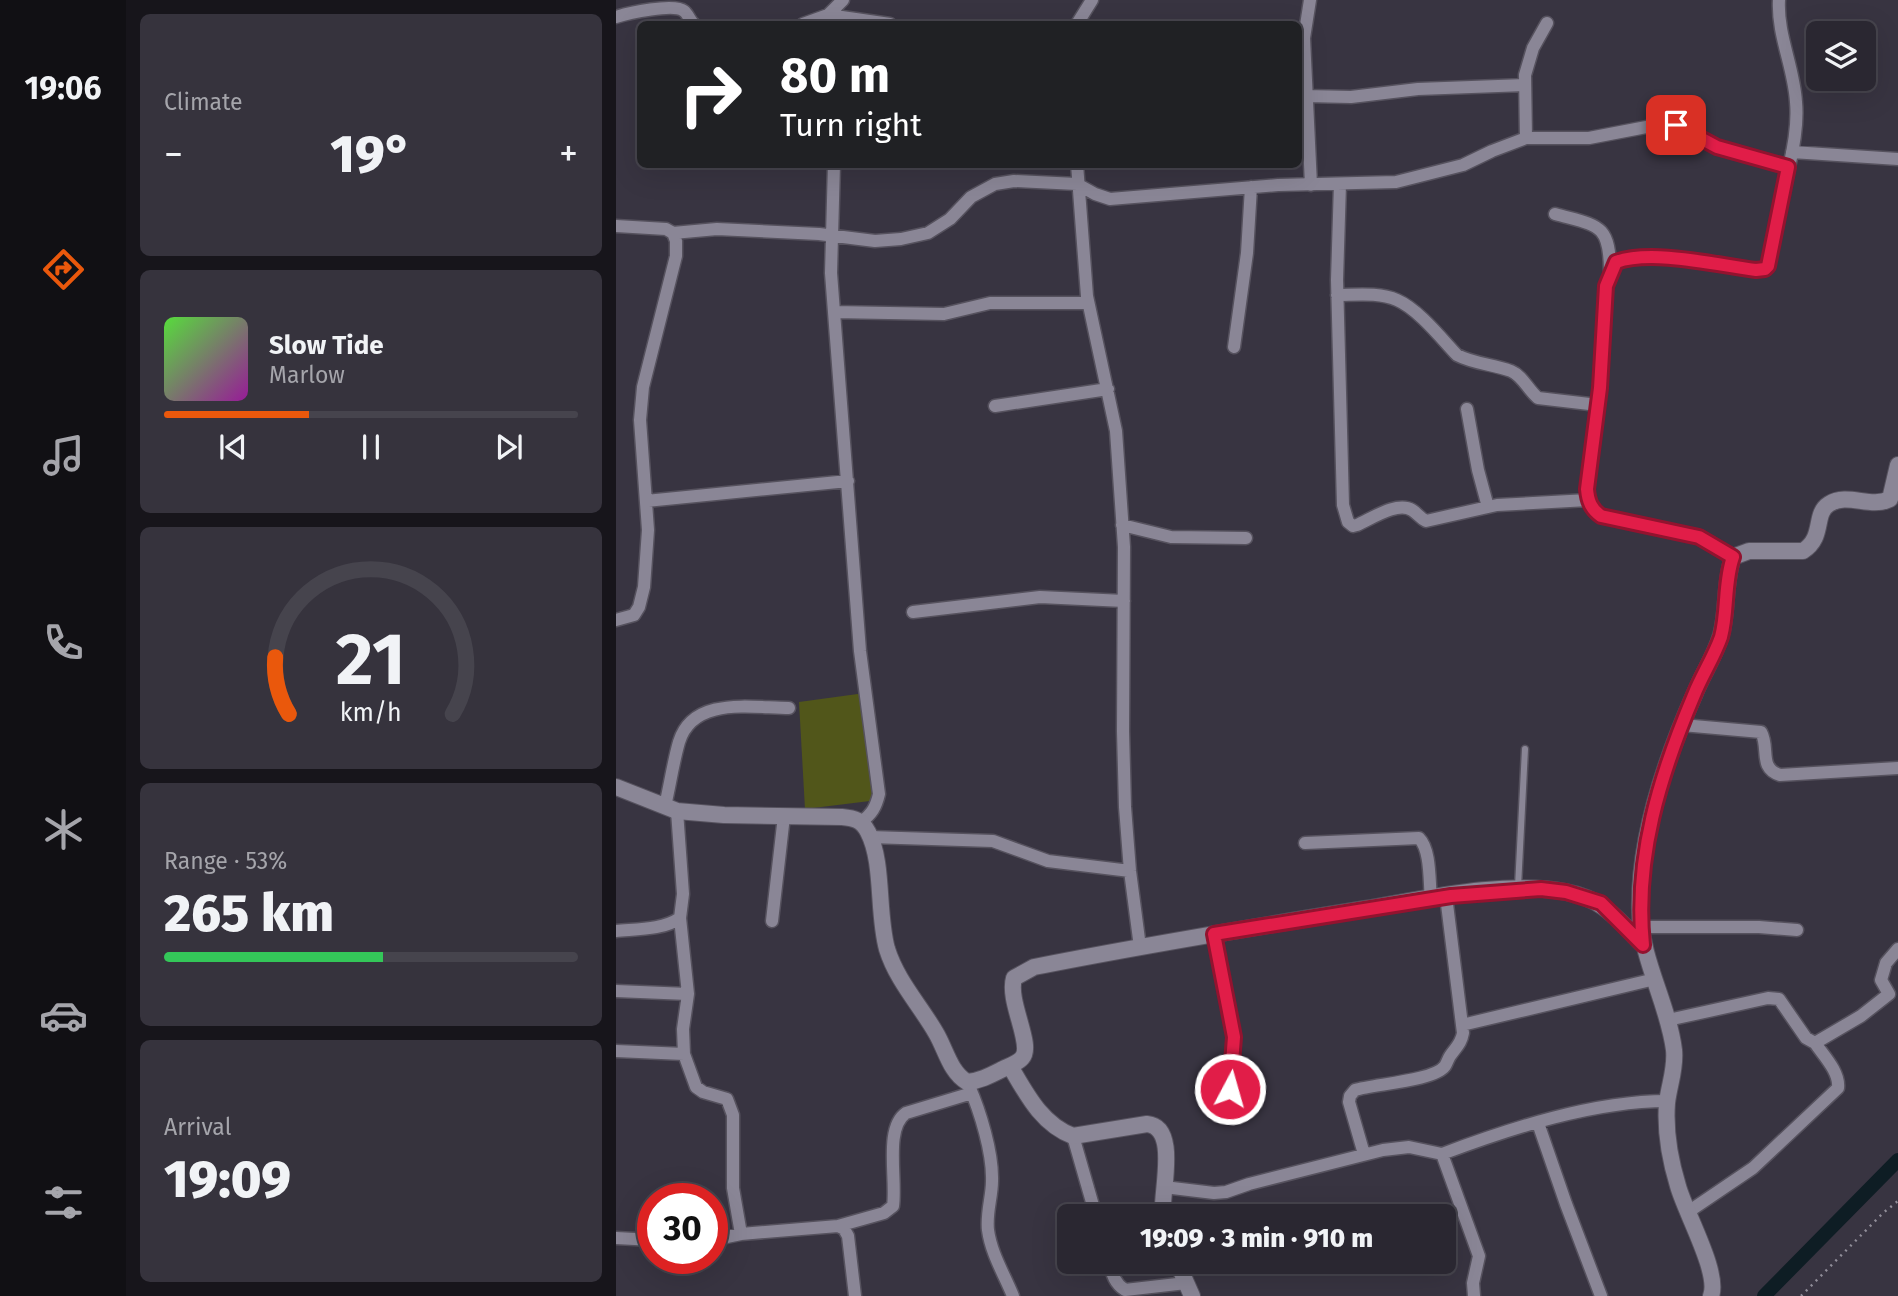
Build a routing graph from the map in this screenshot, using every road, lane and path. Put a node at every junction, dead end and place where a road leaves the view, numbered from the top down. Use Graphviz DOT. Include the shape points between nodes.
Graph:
graph roads {
  1 [pos="843,0"];
  2 [pos="1092,0"];
  3 [pos="1310,0"];
  4 [pos="1779,0"];
  5 [pos="616,17"];
  6 [pos="827,20"];
  7 [pos="692,21"];
  8 [pos="1079,21"];
  9 [pos="1547,23"];
  10 [pos="1525,85"];
  11 [pos="1306,96"];
  12 [pos="1526,138"];
  13 [pos="1793,152"];
  14 [pos="1898,159"];
  15 [pos="1788,167"];
  16 [pos="834,168"];
  17 [pos="1077,168"];
  18 [pos="1077,184"];
  19 [pos="1340,184"];
  20 [pos="1311,185"];
  21 [pos="1251,187"];
  22 [pos="1555,214"];
  23 [pos="616,226"];
  24 [pos="673,233"];
  25 [pos="832,236"];
  26 [pos="1610,273"];
  27 [pos="1337,295"];
  28 [pos="1088,303"];
  29 [pos="834,312"];
  30 [pos="1234,347"];
  31 [pos="1108,388"];
  32 [pos="1598,405"];
  33 [pos="995,406"];
  34 [pos="1467,409"];
  35 [pos="1898,465"];
  36 [pos="848,481"];
  37 [pos="1588,500"];
  38 [pos="646,501"];
  39 [pos="1894,501"];
  40 [pos="1488,507"];
  41 [pos="1122,525"];
  42 [pos="1246,538"];
  43 [pos="1733,557"];
  44 [pos="1124,601"];
  45 [pos="913,612"];
  46 [pos="616,620"];
  47 [pos="789,708"];
  48 [pos="1682,725"];
  49 [pos="1525,749"];
  50 [pos="1898,768"];
  51 [pos="616,787"];
  52 [pos="671,809"];
  53 [pos="784,816"];
  54 [pos="861,822"];
  55 [pos="870,837"];
  56 [pos="1306,843"];
  57 [pos="1130,871"];
  58 [pos="1518,889"];
  59 [pos="1438,897"];
  60 [pos="680,918"];
  61 [pos="772,921"];
  62 [pos="1641,927"];
  63 [pos="1797,930"];
  64 [pos="616,931"];
  65 [pos="1214,934"];
  66 [pos="1643,945"];
  67 [pos="1140,947"];
  68 [pos="1898,949"];
  69 [pos="1655,979"];
  70 [pos="616,990"];
  71 [pos="1893,991"];
  72 [pos="688,994"];
  73 [pos="1668,1020"];
  74 [pos="1462,1025"];
  75 [pos="1815,1042"];
  76 [pos="616,1051"];
  77 [pos="684,1054"];
  78 [pos="1010,1066"];
  79 [pos="969,1087"];
  80 [pos="1230,1089"];
  81 [pos="1667,1101"];
  82 [pos="1538,1123"];
  83 [pos="1073,1136"];
  84 [pos="1364,1154"];
  85 [pos="1442,1154"];
  86 [pos="1164,1187"];
  87 [pos="1898,1201"];
  88 [pos="1093,1204"];
  89 [pos="1161,1204"];
  90 [pos="1688,1212"];
  91 [pos="838,1226"];
  92 [pos="741,1234"];
  93 [pos="728,1237"];
  94 [pos="616,1238"];
  95 [pos="637,1240"];
  96 [pos="1112,1274"];
  97 [pos="1189,1289"];
  98 [pos="855,1296"];
  99 [pos="1013,1296"];
  100 [pos="1474,1296"];
  101 [pos="1601,1296"];
  102 [pos="1711,1296"];
  103 [pos="1801,1296"];
  1 -- 6 [label="street"];
  2 -- 8 [label="street"];
  3 -- 11 [label="street" via="1304,38"];
  4 -- 13 [label="street" via="1796,101"];
  5 -- 7 [label="street" via="676,8"];
  9 -- 10 [label="street" via="1530,55"];
  10 -- 11 [label="street"];
  10 -- 12 [label="street"];
  11 -- 20 [label="street"];
  12 -- 15 [label="street" via="1589,138 1676,125 1717,147"];
  12 -- 19 [label="street" via="1431,174 1396,182"];
  13 -- 14 [label="street"];
  13 -- 15 [label="street"];
  15 -- 26 [label="street" via="1765,269 1629,257 1616,262"];
  16 -- 25 [label="street"];
  17 -- 18 [label="street"];
  18 -- 21 [label="street" via="1110,199"];
  18 -- 25 [label="street" via="995,184 971,197 928,233 910,237 875,241"];
  18 -- 28 [label="street"];
  19 -- 20 [label="street"];
  19 -- 27 [label="street"];
  20 -- 21 [label="street"];
  21 -- 30 [label="street"];
  22 -- 26 [label="street" via="1590,224 1604,234 1610,249"];
  23 -- 24 [label="street"];
  24 -- 25 [label="street" via="717,229"];
  24 -- 38 [label="street" via="677,256 643,387 640,420"];
  25 -- 29 [label="street"];
  26 -- 32 [label="street"];
  27 -- 32 [label="street" via="1397,300 1457,355 1511,371 1538,398"];
  27 -- 40 [label="street" via="1343,506 1348,522 1357,525 1391,509 1411,509 1426,521"];
  28 -- 29 [label="street" via="990,303 944,314"];
  28 -- 31 [label="street"];
  29 -- 36 [label="street"];
  31 -- 33 [label="street"];
  31 -- 41 [label="street" via="1116,431"];
  32 -- 37 [label="street"];
  34 -- 40 [label="street"];
  35 -- 39 [label="street"];
  36 -- 38 [label="street"];
  36 -- 54 [label="street" via="860,651 878,794 871,815"];
  37 -- 40 [label="street"];
  37 -- 43 [label="street" via="1601,516 1699,537"];
  38 -- 46 [label="street" via="642,597 634,615"];
  39 -- 43 [label="street" via="1846,500 1827,505 1815,540 1803,551 1749,551"];
  41 -- 42 [label="street" via="1171,537"];
  41 -- 44 [label="street"];
  43 -- 48 [label="street" via="1721,636"];
  44 -- 45 [label="street" via="1040,597"];
  44 -- 57 [label="street" via="1123,730"];
  47 -- 52 [label="street" via="719,709 691,720 680,741"];
  48 -- 50 [label="street" via="1761,732 1767,766 1780,775"];
  48 -- 62 [label="street" via="1654,805 1641,874"];
  49 -- 58 [label="lane"];
  51 -- 52 [label="street"];
  52 -- 53 [label="street"];
  52 -- 60 [label="street" via="683,894"];
  53 -- 54 [label="street" via="855,818"];
  53 -- 61 [label="street"];
  54 -- 55 [label="street"];
  55 -- 57 [label="street" via="993,841 1048,861"];
  55 -- 79 [label="street" via="893,967 936,1033 954,1071"];
  56 -- 59 [label="street" via="1419,838"];
  57 -- 67 [label="street"];
  58 -- 59 [label="street"];
  58 -- 66 [label="street" via="1566,892 1601,903"];
  59 -- 65 [label="street"];
  59 -- 74 [label="street"];
  60 -- 64 [label="street" via="659,926"];
  60 -- 72 [label="street"];
  62 -- 63 [label="street"];
  62 -- 66 [label="street"];
  65 -- 67 [label="street"];
  65 -- 80 [label="street" via="1234,1037"];
  66 -- 69 [label="street"];
  67 -- 78 [label="street" via="1034,967 1013,978 1012,998 1026,1052"];
  68 -- 71 [label="street" via="1886,963 1881,980"];
  69 -- 73 [label="street"];
  69 -- 74 [label="street"];
  70 -- 72 [label="street"];
  71 -- 75 [label="street"];
  72 -- 77 [label="street"];
  73 -- 75 [label="street" via="1779,999 1807,1038"];
  73 -- 81 [label="street" via="1674,1071"];
  74 -- 84 [label="street" via="1462,1042 1440,1070 1354,1090 1351,1113"];
  75 -- 90 [label="street" via="1839,1081 1838,1088 1753,1168"];
  76 -- 77 [label="street"];
  77 -- 92 [label="street" via="696,1087 727,1099 731,1105 733,1188"];
  78 -- 79 [label="street"];
  78 -- 83 [label="street" via="1051,1125"];
  79 -- 91 [label="street" via="900,1117 895,1129 893,1206 884,1213"];
  79 -- 99 [label="street" via="992,1170 988,1228"];
  81 -- 82 [label="street" via="1609,1105"];
  81 -- 90 [label="street" via="1670,1147"];
  82 -- 85 [label="street"];
  82 -- 101 [label="street"];
  83 -- 86 [label="street" via="1154,1125 1160,1129 1166,1151"];
  83 -- 88 [label="street"];
  84 -- 85 [label="street" via="1409,1147"];
  84 -- 86 [label="street" via="1226,1192"];
  85 -- 100 [label="street" via="1479,1256"];
  86 -- 89 [label="street"];
  87 -- 103 [label="path"];
  90 -- 102 [label="street" via="1711,1272"];
  91 -- 92 [label="street"];
  91 -- 98 [label="street" via="848,1236"];
  92 -- 93 [label="street"];
  94 -- 95 [label="street"];
  96 -- 97 [label="street" via="1125,1290"];
}
